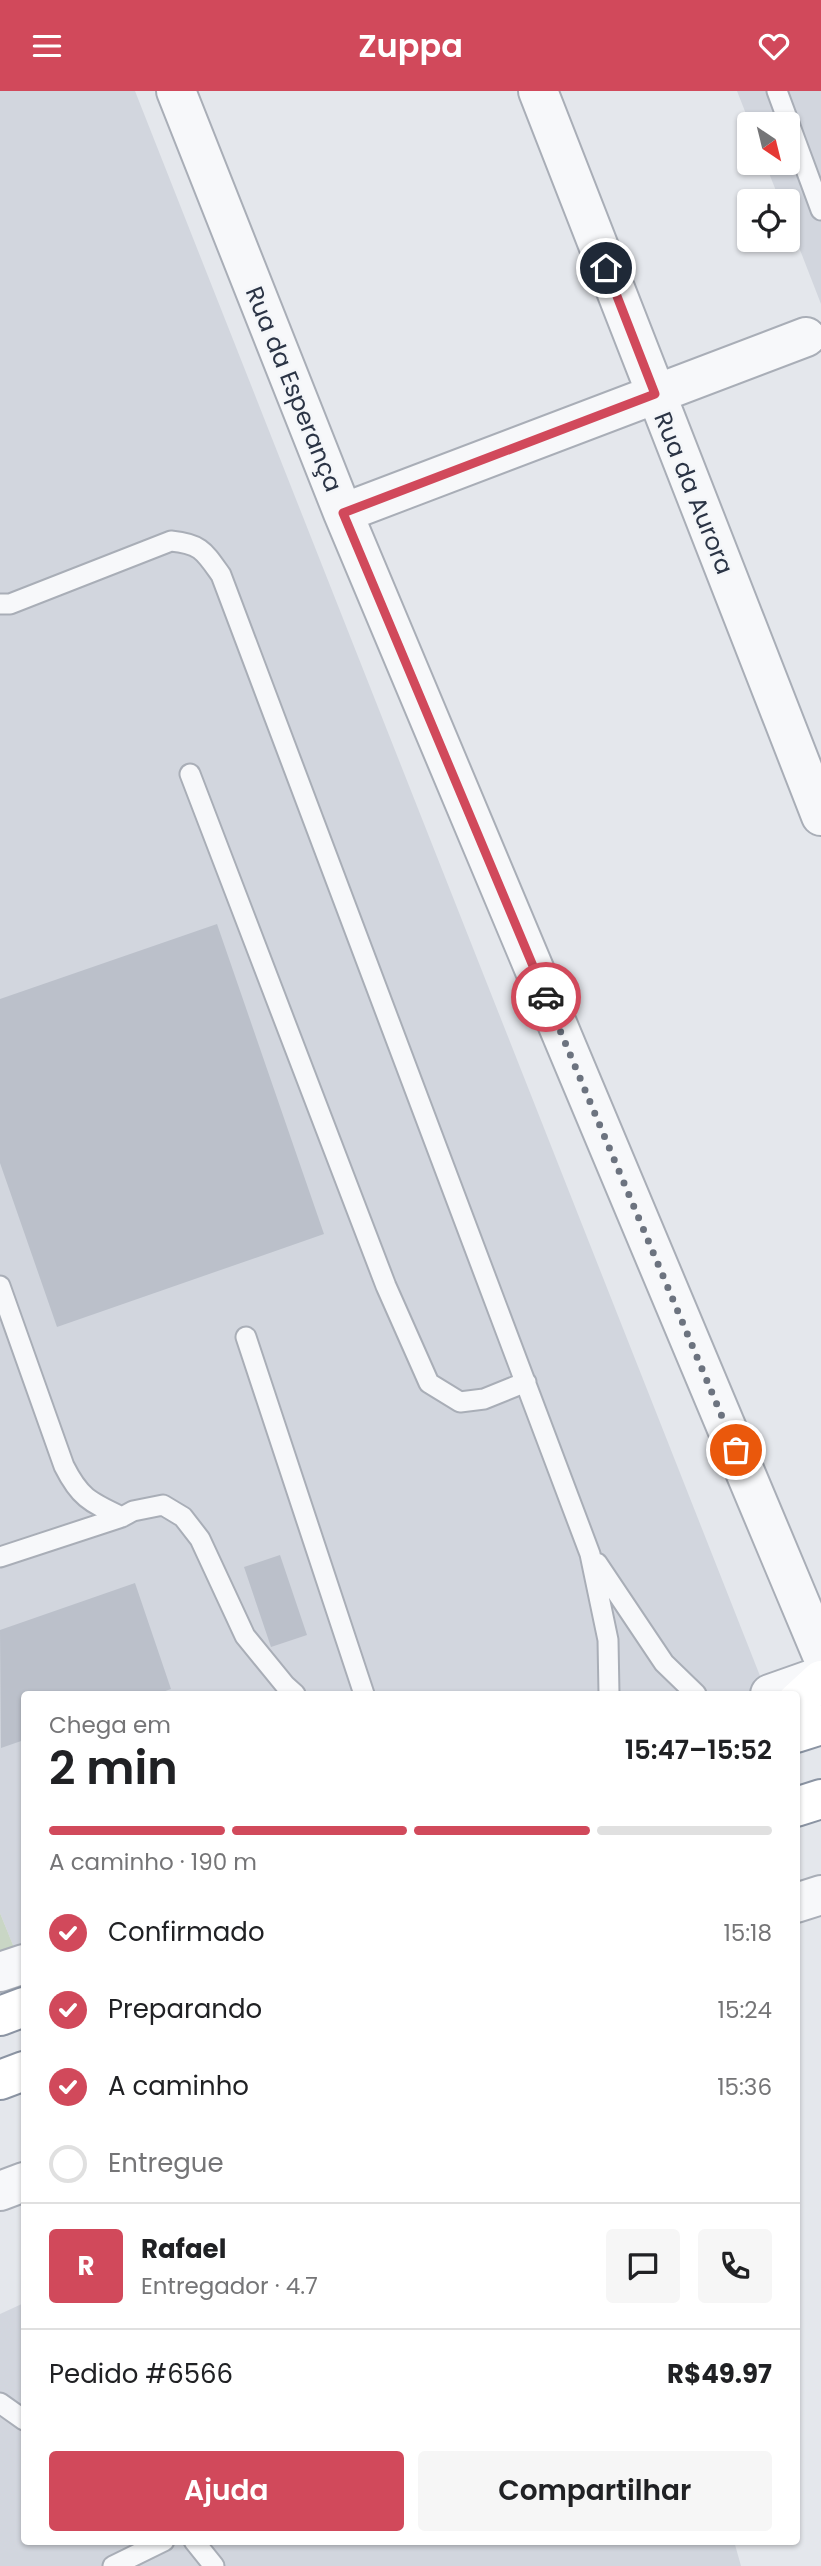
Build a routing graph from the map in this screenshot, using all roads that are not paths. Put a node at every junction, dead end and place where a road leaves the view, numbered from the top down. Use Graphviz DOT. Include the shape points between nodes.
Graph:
graph roads {
  1 [pos="176,91"];
  2 [pos="538,91"];
  3 [pos="777,91"];
  4 [pos="821,210"];
  5 [pos="806,337"];
  6 [pos="655,394"];
  7 [pos="343,513"];
  8 [pos="0,604"];
  9 [pos="190,774"];
  10 [pos="821,816"];
  11 [pos="0,1286"];
  12 [pos="246,1337"];
  13 [pos="526,1382"];
  14 [pos="122,1517"];
  15 [pos="590,1553"];
  16 [pos="0,1557"];
  17 [pos="821,1653"];
  18 [pos="821,1678"];
  19 [pos="292,1691"];
  20 [pos="362,1691"];
  21 [pos="609,1691"];
  22 [pos="693,1691"];
  23 [pos="780,1691"];
  24 [pos="800,1699"];
  25 [pos="821,1725"];
  26 [pos="800,1732"];
  27 [pos="821,1799"];
  28 [pos="800,1806"];
  29 [pos="821,1895"];
  30 [pos="800,1902"];
  31 [pos="21,1965"];
  32 [pos="0,1972"];
  33 [pos="21,2008"];
  34 [pos="0,2016"];
  35 [pos="21,2072"];
  36 [pos="0,2080"];
  37 [pos="21,2183"];
  38 [pos="0,2191"];
  39 [pos="0,2403"];
  40 [pos="21,2418"];
  41 [pos="156,2545"];
  42 [pos="197,2545"];
  43 [pos="113,2566"];
  44 [pos="214,2566"];
  1 -- 7 [label="street, Rua da Esperança"];
  2 -- 6 [label="street, Rua da Aurora"];
  3 -- 4 [label="lane"];
  5 -- 6 [label="street"];
  6 -- 7 [label="street"];
  6 -- 10 [label="street, Rua da Aurora"];
  7 -- 17 [label="street, Rua da Esperança"];
  8 -- 13 [label="lane" via="171,541 193,543 209,557 220,575"];
  9 -- 13 [label="lane" via="386,1286 429,1383 460,1402 484,1399"];
  11 -- 14 [label="lane" via="74,1487 91,1502"];
  12 -- 20 [label="lane"];
  13 -- 15 [label="lane"];
  14 -- 16 [label="lane"];
  14 -- 19 [label="lane" via="163,1505 183,1517 200,1539 245,1636"];
  15 -- 21 [label="lane" via="608,1640"];
  15 -- 22 [label="lane" via="664,1663"];
  18 -- 23 [label="street"];
  18 -- 24 [label="highway"];
  25 -- 26 [label="highway"];
  27 -- 28 [label="highway"];
  29 -- 30 [label="street"];
  31 -- 32 [label="street"];
  33 -- 34 [label="highway"];
  35 -- 36 [label="highway"];
  37 -- 38 [label="street"];
  39 -- 40 [label="lane"];
  41 -- 43 [label="lane"];
  42 -- 44 [label="lane"];
}
